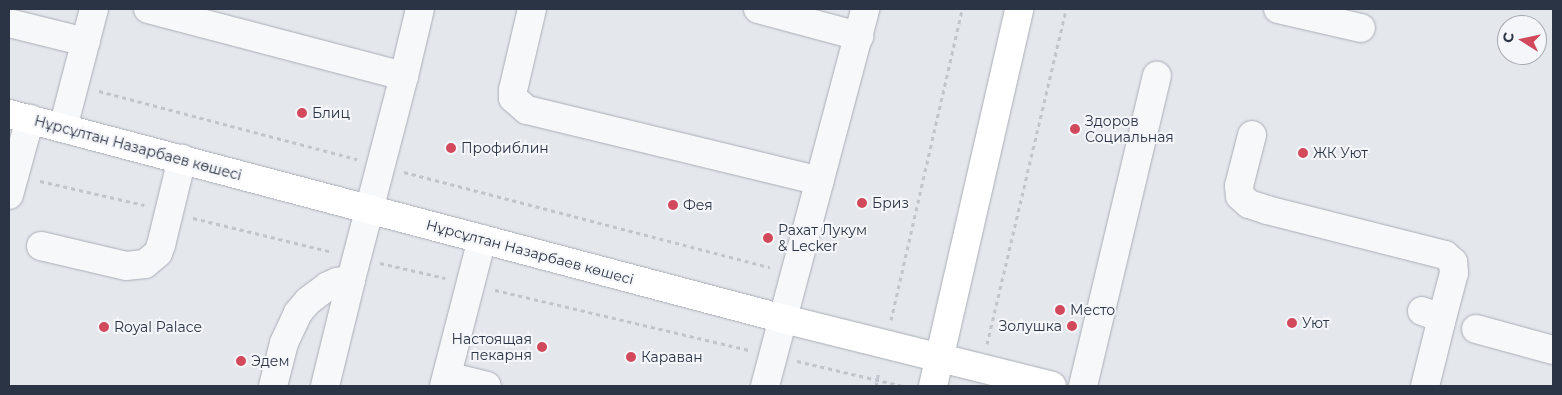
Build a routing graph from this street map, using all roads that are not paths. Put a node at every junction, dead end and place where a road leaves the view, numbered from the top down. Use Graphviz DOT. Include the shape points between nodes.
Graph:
graph roads {
  1 [pos="94,9"];
  2 [pos="148,9"];
  3 [pos="420,9"];
  4 [pos="532,9"];
  5 [pos="758,9"];
  6 [pos="865,9"];
  7 [pos="1019,9"];
  8 [pos="1278,9"];
  9 [pos="9,23"];
  10 [pos="1361,28"];
  11 [pos="859,36"];
  12 [pos="86,42"];
  13 [pos="404,76"];
  14 [pos="1157,76"];
  15 [pos="19,117"];
  16 [pos="63,128"];
  17 [pos="1252,134"];
  18 [pos="182,159"];
  19 [pos="820,182"];
  20 [pos="9,195"];
  21 [pos="370,210"];
  22 [pos="482,239"];
  23 [pos="41,246"];
  24 [pos="351,280"];
  25 [pos="784,319"];
  26 [pos="1476,329"];
  27 [pos="1553,350"];
  28 [pos="938,357"];
  29 [pos="446,381"];
  30 [pos="273,386"];
  31 [pos="325,386"];
  32 [pos="487,386"];
  33 [pos="765,386"];
  34 [pos="933,386"];
  35 [pos="1052,386"];
  36 [pos="1083,386"];
  37 [pos="1425,386"];
  1 -- 12 [label="lane"];
  2 -- 13 [label="lane"];
  3 -- 13 [label="lane"];
  4 -- 19 [label="lane" via="512,90 513,98 527,110"];
  5 -- 11 [label="lane"];
  6 -- 11 [label="lane"];
  7 -- 28 [label="main road"];
  8 -- 10 [label="lane"];
  9 -- 12 [label="lane"];
  11 -- 19 [label="lane"];
  12 -- 16 [label="lane"];
  13 -- 21 [label="lane"];
  14 -- 36 [label="lane"];
  15 -- 16 [label="main road, Нұрсұлтан Назарбаев көшесі"];
  15 -- 20 [label="lane"];
  16 -- 18 [label="main road, Нұрсұлтан Назарбаев көшесі"];
  17 -- 37 [label="lane" via="1239,186 1240,196 1249,204 1445,255 1453,262 1454,273 1431,317"];
  18 -- 21 [label="main road, Нұрсұлтан Назарбаев көшесі"];
  18 -- 23 [label="lane" via="161,246 158,253 144,264 126,266"];
  19 -- 25 [label="lane"];
  21 -- 22 [label="main road, Нұрсұлтан Назарбаев көшесі"];
  21 -- 24 [label="lane"];
  22 -- 25 [label="main road, Нұрсұлтан Назарбаев көшесі"];
  22 -- 29 [label="lane"];
  24 -- 30 [label="lane" via="328,286 298,313 284,343"];
  24 -- 31 [label="lane"];
  25 -- 28 [label="main road, Нұрсұлтан Назарбаев көшесі"];
  25 -- 33 [label="lane"];
  26 -- 27 [label="lane"];
  28 -- 34 [label="main road"];
  28 -- 35 [label="main road, Нұрсұлтан Назарбаев көшесі"];
  29 -- 32 [label="lane"];
}
